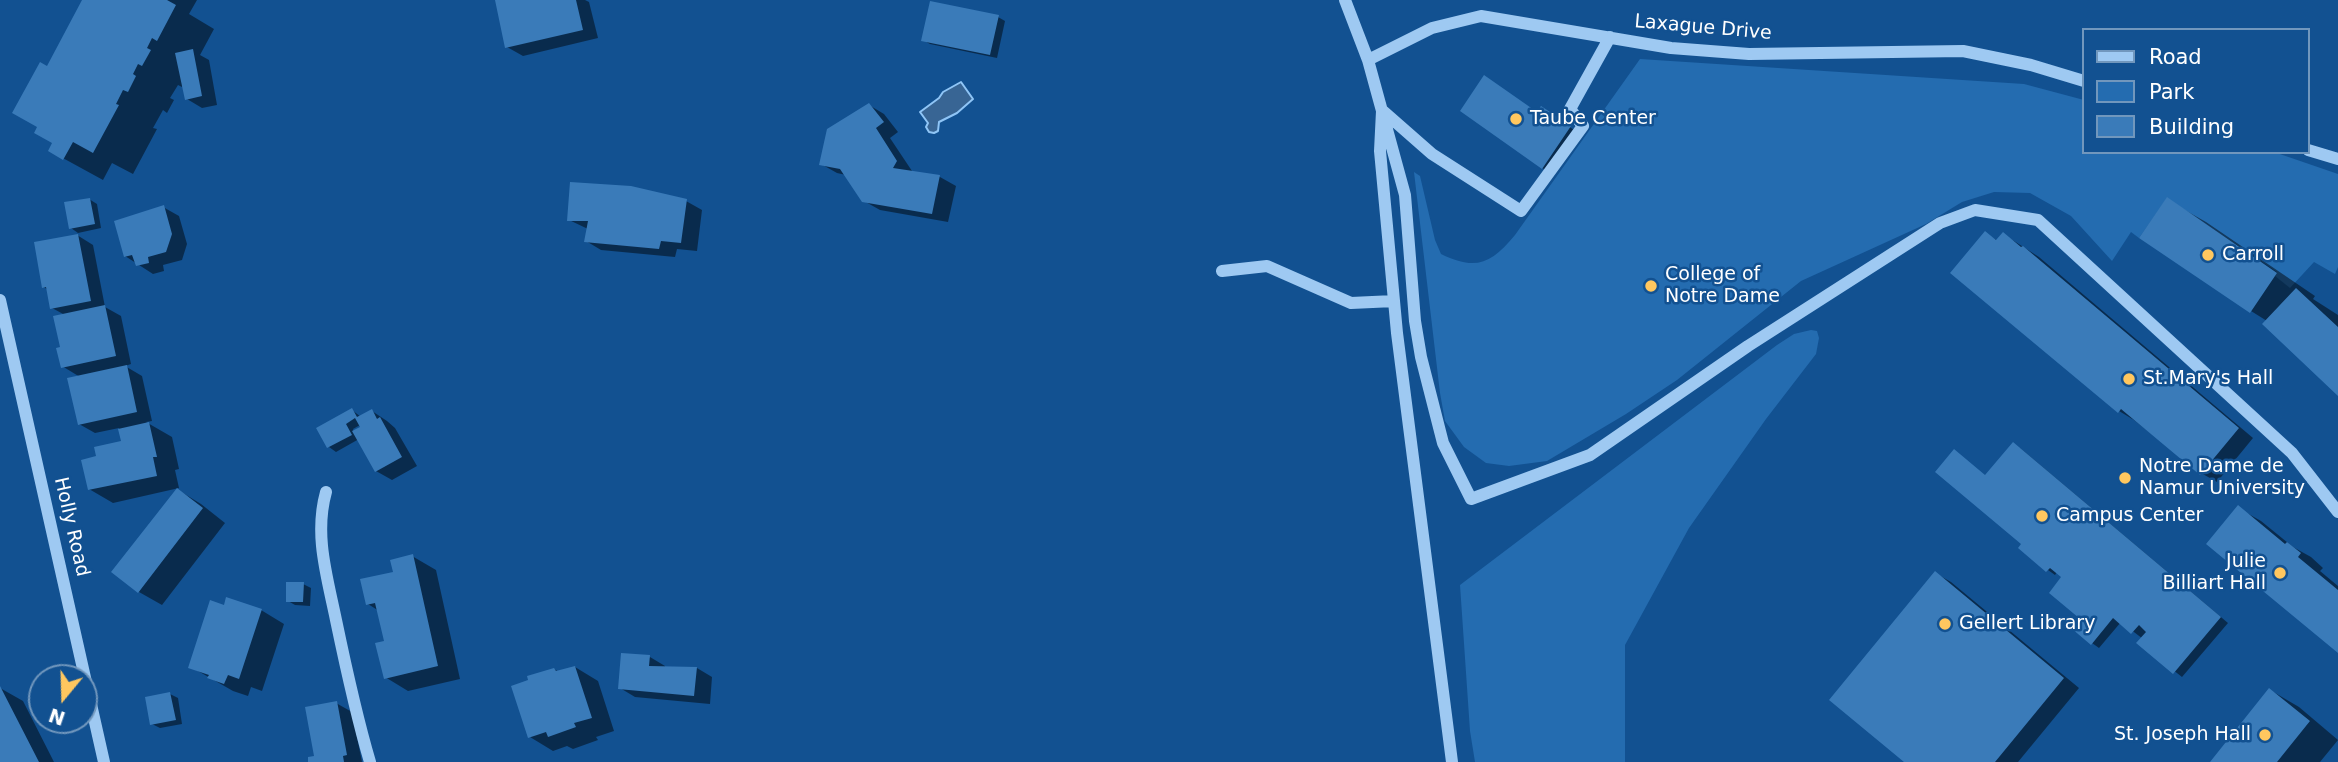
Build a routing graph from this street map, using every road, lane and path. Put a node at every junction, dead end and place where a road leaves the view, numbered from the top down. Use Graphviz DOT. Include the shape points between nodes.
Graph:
graph roads {
  1 [pos="1345,0"];
  2 [pos="1610,37"];
  3 [pos="1368,60"];
  4 [pos="2082,80"];
  5 [pos="1382,111"];
  6 [pos="2310,151"];
  7 [pos="2338,159"];
  8 [pos="1222,271"];
  9 [pos="0,300"];
  10 [pos="1394,301"];
  11 [pos="326,492"];
  12 [pos="2338,512"];
  13 [pos="104,762"];
  14 [pos="370,762"];
  15 [pos="1452,762"];
  1 -- 3 [label="street"];
  2 -- 3 [label="street, Laxague Drive" via="1482,16 1432,28"];
  2 -- 4 [label="street, Laxague Drive" via="1671,48 1749,54 1963,51"];
  2 -- 5 [label="street" via="1570,108 1583,127 1521,211 1432,154"];
  3 -- 5 [label="street"];
  5 -- 10 [label="street" via="1380,152"];
  5 -- 12 [label="street" via="1405,195 1421,358 1443,443 1471,499 1590,455 1748,346 1940,223 1975,210 2038,220 2292,453"];
  6 -- 7 [label="street"];
  8 -- 10 [label="street" via="1267,267 1351,303"];
  9 -- 13 [label="street, Holly Road"];
  10 -- 15 [label="street"];
  11 -- 14 [label="street" via="321,510 321,554"];
}
